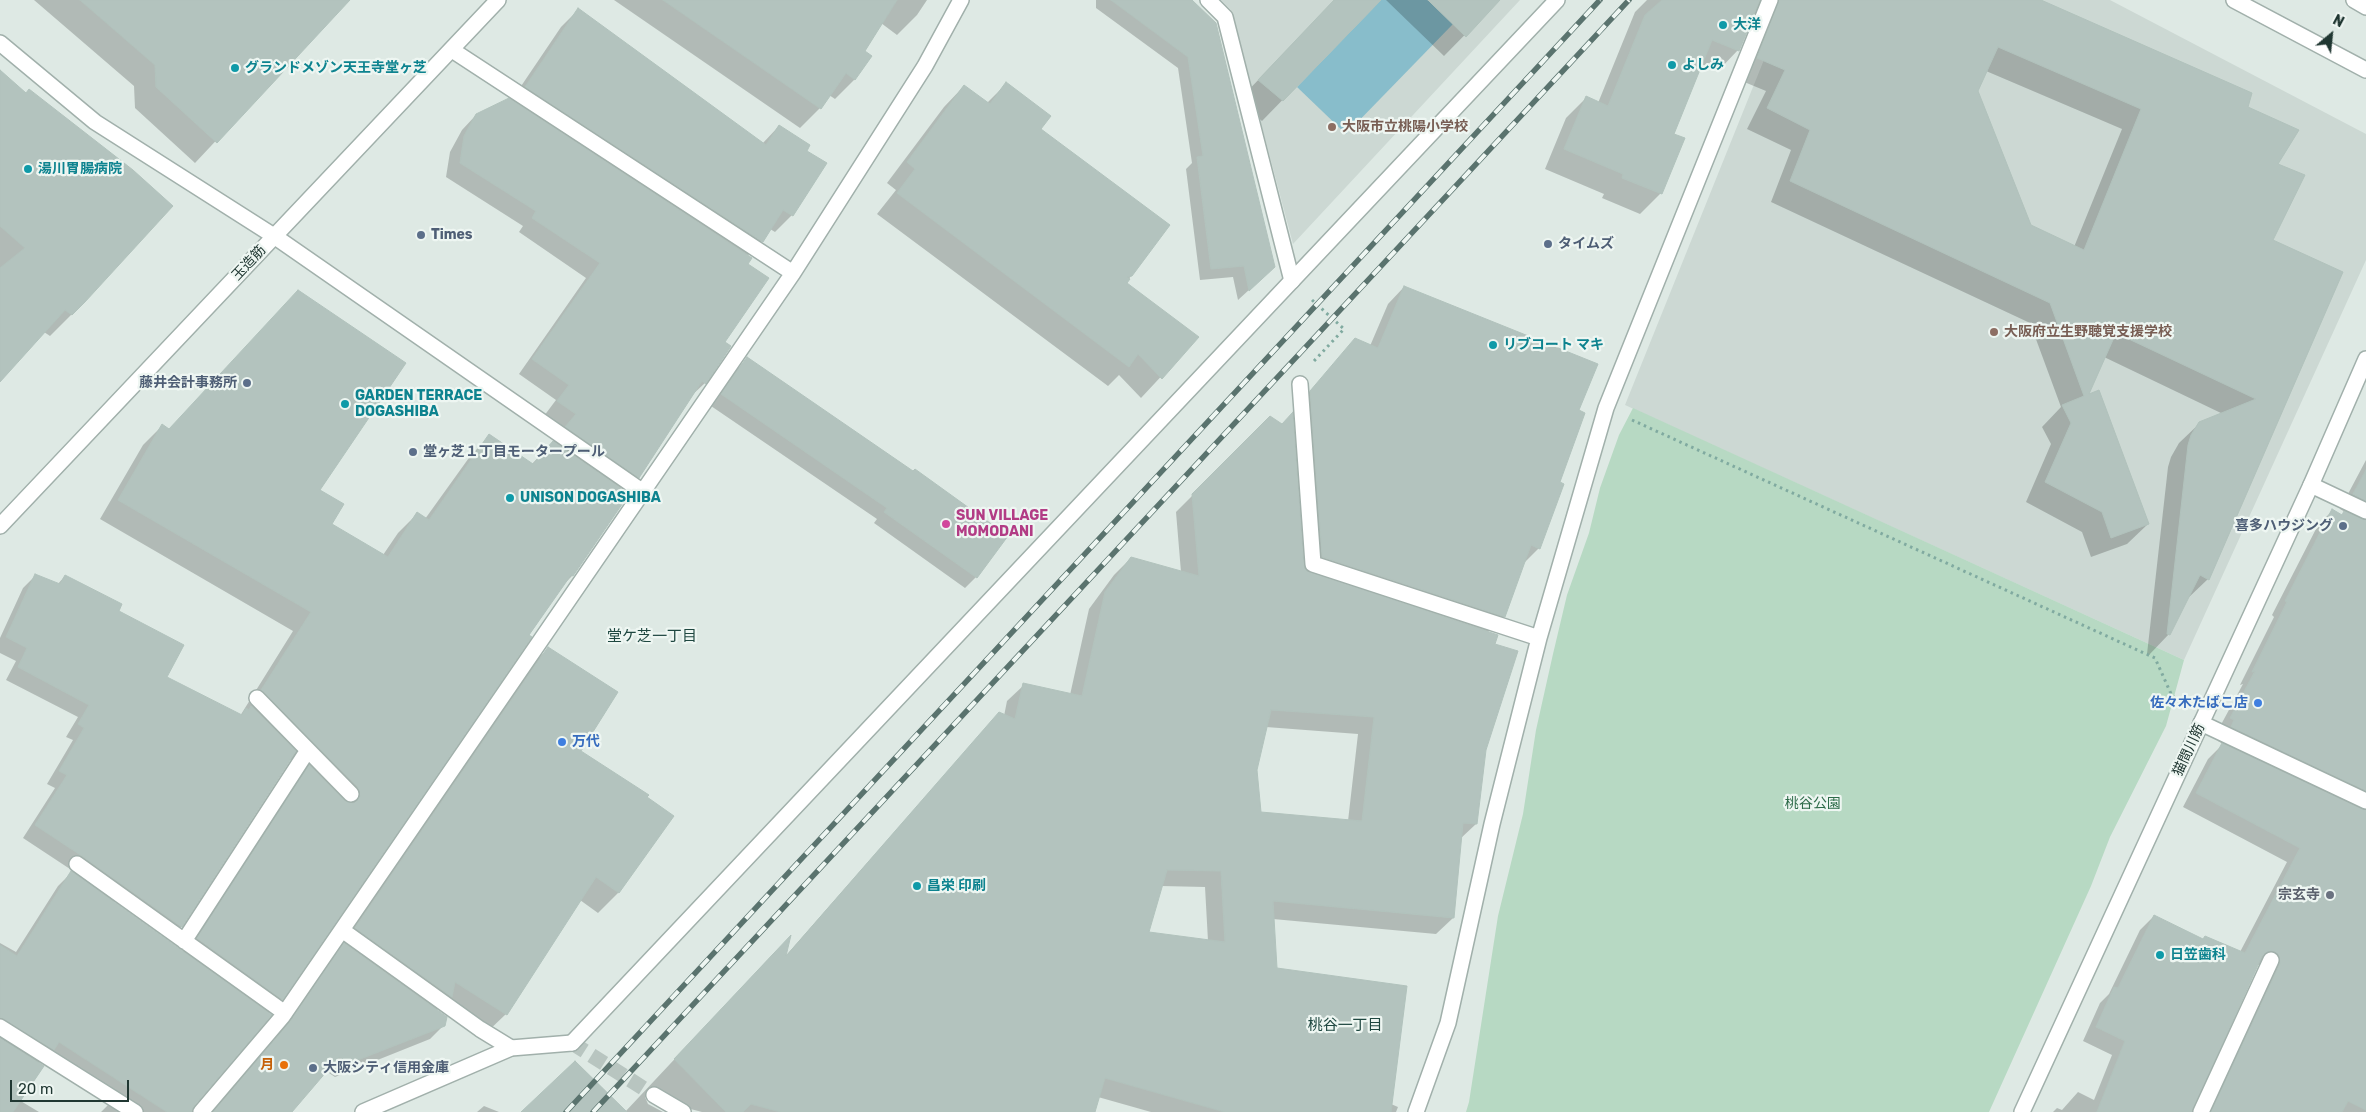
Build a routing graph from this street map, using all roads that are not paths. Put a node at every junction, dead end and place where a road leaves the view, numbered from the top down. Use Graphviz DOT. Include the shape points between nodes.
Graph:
graph roads {
  1 [pos="498,0"];
  2 [pos="961,0"];
  3 [pos="1208,0"];
  4 [pos="1557,0"];
  5 [pos="1770,0"];
  6 [pos="2234,0"];
  7 [pos="2354,0"];
  8 [pos="2366,7"];
  9 [pos="0,43"];
  10 [pos="452,50"];
  11 [pos="2366,70"];
  12 [pos="274,236"];
  13 [pos="793,273"];
  14 [pos="1292,281"];
  15 [pos="2366,359"];
  16 [pos="1300,384"];
  17 [pos="2311,485"];
  18 [pos="643,492"];
  19 [pos="2366,510"];
  20 [pos="0,526"];
  21 [pos="1539,638"];
  22 [pos="257,698"];
  23 [pos="2204,718"];
  24 [pos="308,750"];
  25 [pos="351,794"];
  26 [pos="2366,801"];
  27 [pos="77,864"];
  28 [pos="342,930"];
  29 [pos="184,941"];
  30 [pos="2271,960"];
  31 [pos="285,1013"];
  32 [pos="0,1027"];
  33 [pos="510,1048"];
  34 [pos="654,1095"];
  35 [pos="135,1112"];
  36 [pos="201,1112"];
  37 [pos="363,1112"];
  38 [pos="683,1112"];
  39 [pos="1416,1112"];
  40 [pos="2022,1112"];
  41 [pos="2201,1112"];
  1 -- 10 [label="street, 玉造筋"];
  2 -- 13 [label="street" via="925,66"];
  3 -- 14 [label="street" via="1225,17"];
  4 -- 14 [label="street"];
  5 -- 21 [label="street" via="1606,408"];
  6 -- 11 [label="street"];
  7 -- 8 [label="street"];
  9 -- 12 [label="street" via="95,122"];
  10 -- 12 [label="street, 玉造筋"];
  10 -- 13 [label="street"];
  12 -- 18 [label="street"];
  12 -- 20 [label="street, 玉造筋"];
  13 -- 18 [label="street"];
  14 -- 33 [label="street" via="572,1044"];
  15 -- 17 [label="street, 猫間川筋"];
  16 -- 21 [label="street" via="1313,564"];
  17 -- 19 [label="street"];
  17 -- 23 [label="street, 猫間川筋"];
  18 -- 28 [label="street"];
  21 -- 39 [label="street" via="1492,824 1448,1023"];
  22 -- 24 [label="street"];
  23 -- 26 [label="street"];
  23 -- 40 [label="street, 猫間川筋"];
  24 -- 25 [label="street"];
  24 -- 29 [label="street"];
  27 -- 29 [label="street"];
  28 -- 31 [label="street"];
  28 -- 33 [label="street"];
  29 -- 31 [label="street"];
  30 -- 41 [label="street"];
  31 -- 36 [label="street"];
  32 -- 35 [label="street"];
  33 -- 37 [label="street"];
  34 -- 38 [label="street"];
}
